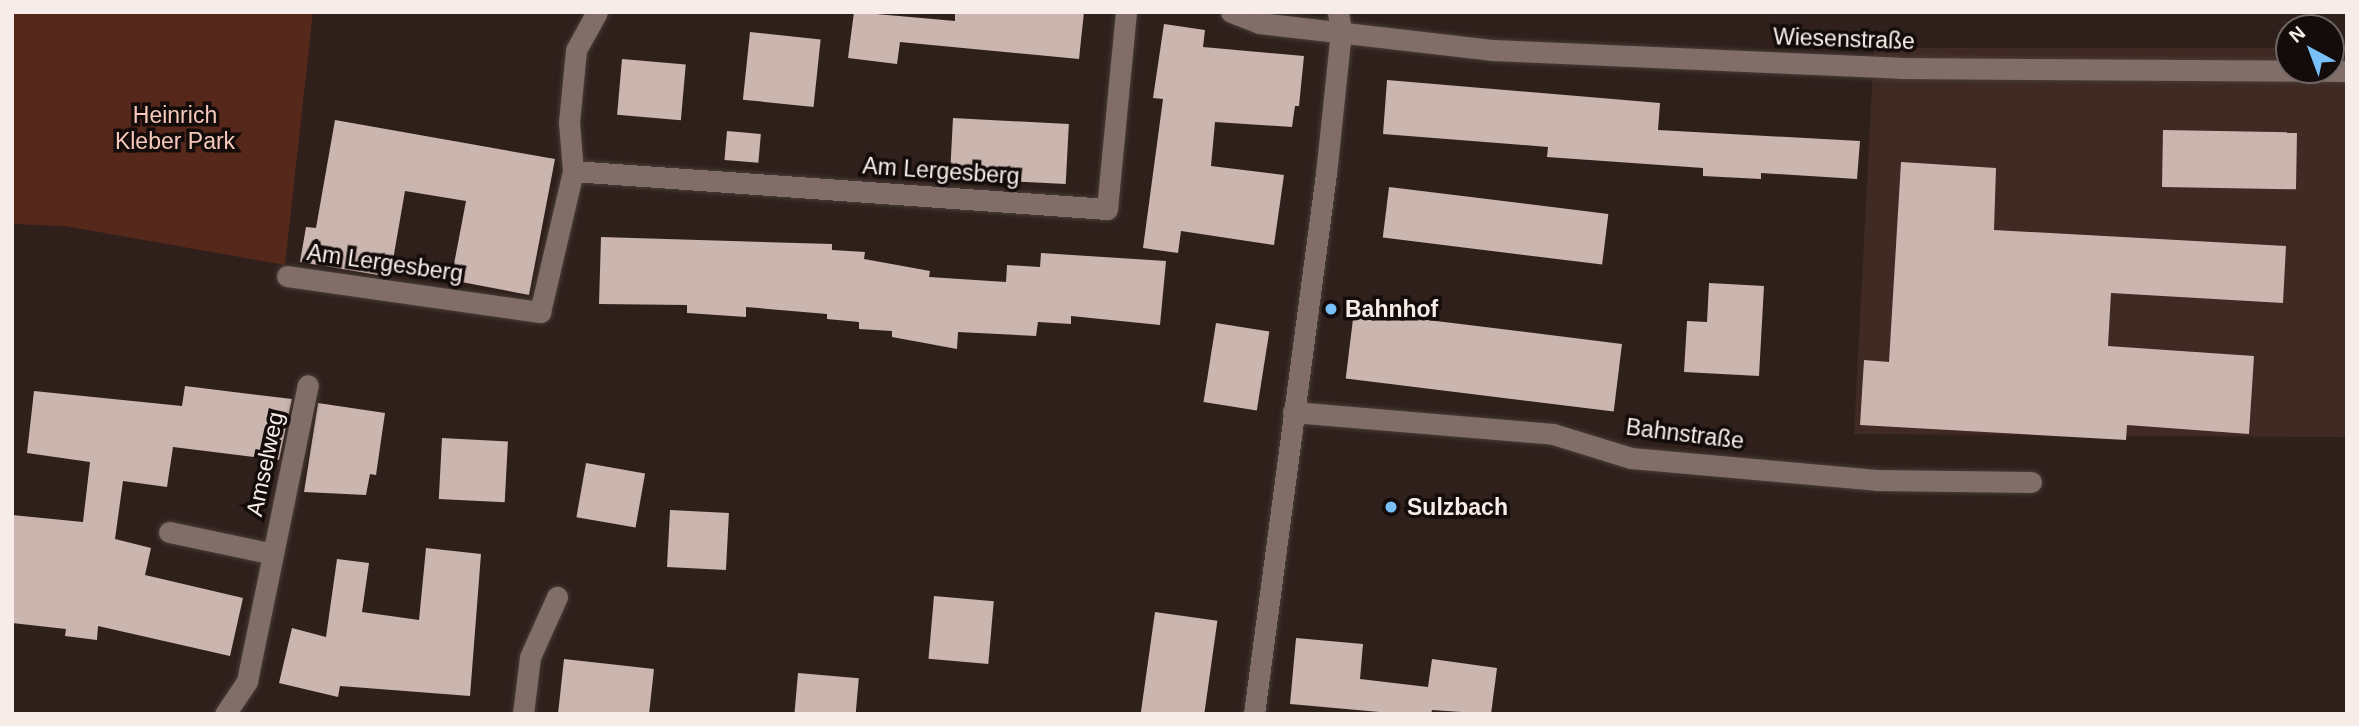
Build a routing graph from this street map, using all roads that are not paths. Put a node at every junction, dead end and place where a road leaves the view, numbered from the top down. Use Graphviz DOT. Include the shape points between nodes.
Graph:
graph roads {
  1 [pos="597,12"];
  2 [pos="1126,12"];
  3 [pos="1231,12"];
  4 [pos="1340,22"];
  5 [pos="2347,71"];
  6 [pos="573,171"];
  7 [pos="287,276"];
  8 [pos="307,385"];
  9 [pos="1293,411"];
  10 [pos="2031,482"];
  11 [pos="169,532"];
  12 [pos="273,554"];
  13 [pos="557,597"];
  14 [pos="225,714"];
  15 [pos="523,714"];
  16 [pos="1254,714"];
  1 -- 6 [label="street, Am Lergesberg" via="576,50 571,83"];
  2 -- 6 [label="street, Am Lergesberg" via="1107,209"];
  3 -- 4 [label="street" via="1259,23"];
  4 -- 5 [label="street, Wiesenstraße" via="1493,50 1900,68"];
  4 -- 9 [label="street"];
  6 -- 7 [label="street, Am Lergesberg" via="540,312"];
  8 -- 12 [label="street, Amselweg"];
  9 -- 10 [label="street, Bahnstraße" via="1553,434 1631,458 1875,480"];
  9 -- 16 [label="street"];
  11 -- 12 [label="street, Amselweg"];
  12 -- 14 [label="street, Amselweg" via="247,681"];
  13 -- 15 [label="street" via="530,657"];
}
